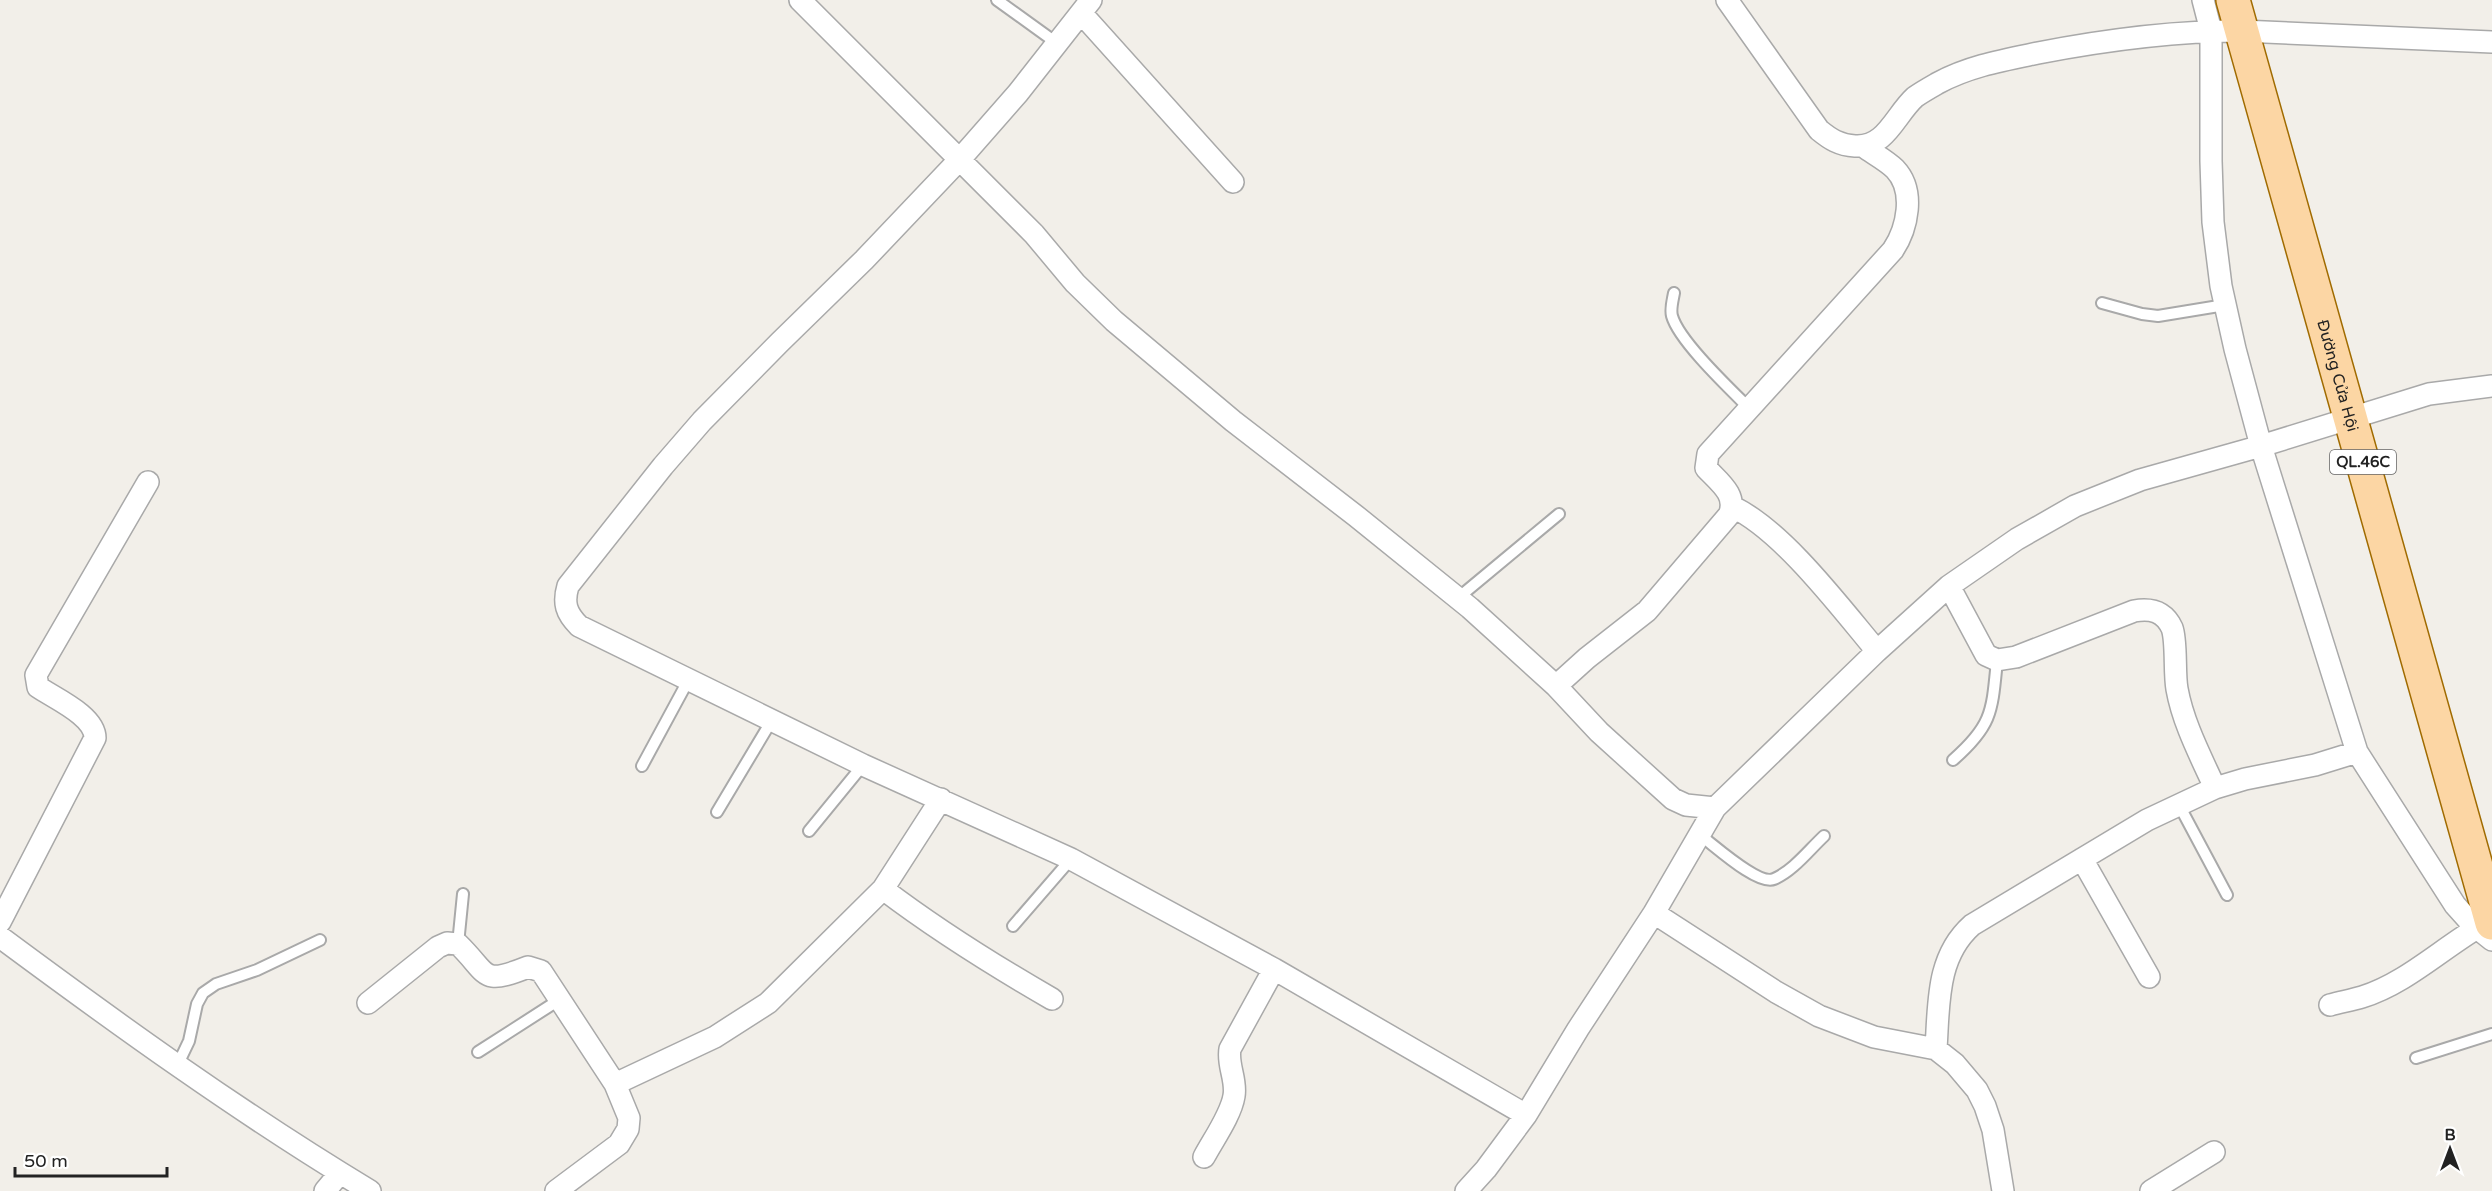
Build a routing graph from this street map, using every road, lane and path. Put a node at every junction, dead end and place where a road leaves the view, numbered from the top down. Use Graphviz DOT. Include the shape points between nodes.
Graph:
graph roads {
  1 [pos="800,0"];
  2 [pos="997,0"];
  3 [pos="1727,0"];
  4 [pos="2203,0"];
  5 [pos="2233,0"];
  6 [pos="1087,7"];
  7 [pos="2226,32"];
  8 [pos="2492,42"];
  9 [pos="1058,44"];
  10 [pos="1864,147"];
  11 [pos="961,159"];
  12 [pos="1233,182"];
  13 [pos="1674,292"];
  14 [pos="2102,303"];
  15 [pos="2225,305"];
  16 [pos="2492,386"];
  17 [pos="1750,409"];
  18 [pos="2350,417"];
  19 [pos="2261,446"];
  20 [pos="148,482"];
  21 [pos="1733,507"];
  22 [pos="1559,514"];
  23 [pos="1949,586"];
  24 [pos="1458,598"];
  25 [pos="1877,651"];
  26 [pos="1997,660"];
  27 [pos="689,679"];
  28 [pos="1556,686"];
  29 [pos="772,720"];
  30 [pos="2357,752"];
  31 [pos="1953,760"];
  32 [pos="863,765"];
  33 [pos="642,766"];
  34 [pos="2215,789"];
  35 [pos="940,799"];
  36 [pos="2179,805"];
  37 [pos="1715,808"];
  38 [pos="717,812"];
  39 [pos="809,831"];
  40 [pos="1700,835"];
  41 [pos="1824,836"];
  42 [pos="1071,859"];
  43 [pos="2082,859"];
  44 [pos="883,889"];
  45 [pos="463,894"];
  46 [pos="2227,895"];
  47 [pos="1654,913"];
  48 [pos="0,922"];
  49 [pos="1013,926"];
  50 [pos="2487,931"];
  51 [pos="0,937"];
  52 [pos="320,940"];
  53 [pos="458,944"];
  54 [pos="1274,969"];
  55 [pos="2150,977"];
  56 [pos="1052,999"];
  57 [pos="559,1000"];
  58 [pos="368,1002"];
  59 [pos="2330,1005"];
  60 [pos="2492,1034"];
  61 [pos="1936,1049"];
  62 [pos="478,1052"];
  63 [pos="2416,1058"];
  64 [pos="178,1064"];
  65 [pos="615,1084"];
  66 [pos="1526,1115"];
  67 [pos="2214,1152"];
  68 [pos="1204,1157"];
  69 [pos="340,1173"];
  70 [pos="324,1191"];
  71 [pos="370,1191"];
  72 [pos="556,1191"];
  73 [pos="1466,1191"];
  74 [pos="2003,1191"];
  75 [pos="2151,1191"];
  1 -- 11 [label="street"];
  2 -- 9 [label="lane"];
  3 -- 10 [label="street" via="1819,130 1833,141"];
  4 -- 7 [label="street"];
  5 -- 7 [label="main road, Đường Cửa Hội / QL.46C"];
  6 -- 9 [label="street"];
  6 -- 12 [label="street"];
  7 -- 8 [label="street"];
  7 -- 10 [label="street" via="2110,40 1968,70 1915,97 1878,141"];
  7 -- 15 [label="street" via="2211,161 2213,222"];
  7 -- 18 [label="main road, Đường Cửa Hội / QL.46C"];
  9 -- 11 [label="street"];
  10 -- 17 [label="street" via="1896,170 1904,183 1907,211 1902,237"];
  11 -- 24 [label="street" via="1114,321 1233,421"];
  11 -- 27 [label="street" via="702,421 568,586 566,607 579,626"];
  13 -- 17 [label="lane" via="1672,316 1686,339"];
  14 -- 15 [label="lane" via="2158,316"];
  15 -- 19 [label="street"];
  16 -- 18 [label="street" via="2429,394"];
  17 -- 21 [label="street" via="1706,460 1706,468 1732,497"];
  18 -- 19 [label="street"];
  18 -- 50 [label="main road, Đường Cửa Hội / QL.46C"];
  19 -- 23 [label="street" via="2140,480 2076,506 2017,538"];
  19 -- 30 [label="street"];
  20 -- 48 [label="street" via="36,675 38,687 89,720 95,738"];
  21 -- 25 [label="street" via="1763,525"];
  21 -- 28 [label="street" via="1647,611"];
  22 -- 24 [label="lane"];
  23 -- 25 [label="street"];
  23 -- 26 [label="street" via="1986,656"];
  24 -- 28 [label="street"];
  25 -- 37 [label="street"];
  26 -- 31 [label="lane" via="1993,704 1984,725 1974,741"];
  26 -- 34 [label="street" via="2016,657 2134,611 2158,611 2172,629 2177,689"];
  27 -- 29 [label="street"];
  27 -- 33 [label="lane"];
  28 -- 37 [label="street" via="1599,732 1673,799 1686,805"];
  29 -- 32 [label="street"];
  29 -- 38 [label="lane"];
  30 -- 34 [label="street"];
  30 -- 50 [label="street" via="2450,897"];
  32 -- 35 [label="street"];
  32 -- 39 [label="lane"];
  34 -- 36 [label="street"];
  35 -- 42 [label="street"];
  35 -- 44 [label="street"];
  36 -- 43 [label="street"];
  36 -- 46 [label="lane"];
  37 -- 40 [label="street"];
  40 -- 41 [label="lane" via="1765,880 1773,880 1787,870"];
  40 -- 47 [label="street"];
  42 -- 49 [label="lane"];
  42 -- 54 [label="street"];
  43 -- 55 [label="street"];
  43 -- 61 [label="street" via="1972,925 1954,944 1943,972"];
  44 -- 56 [label="street" via="990,963"];
  44 -- 65 [label="street" via="787,986 750,1016"];
  45 -- 53 [label="lane"];
  47 -- 61 [label="street" via="1819,1016 1874,1037"];
  47 -- 66 [label="street"];
  50 -- 59 [label="street" via="2363,997"];
  51 -- 64 [label="street"];
  52 -- 64 [label="lane" via="203,993"];
  53 -- 57 [label="street" via="491,977 528,967 538,969"];
  53 -- 58 [label="street" via="438,947"];
  54 -- 66 [label="street"];
  54 -- 68 [label="street" via="1230,1048 1234,1096"];
  57 -- 62 [label="lane"];
  57 -- 65 [label="street"];
  60 -- 63 [label="lane"];
  61 -- 74 [label="street" via="1966,1076 1985,1106"];
  64 -- 69 [label="street"];
  65 -- 72 [label="street" via="629,1118 624,1139"];
  66 -- 73 [label="street"];
  67 -- 75 [label="street"];
  69 -- 70 [label="street"];
  69 -- 71 [label="street"];
}
